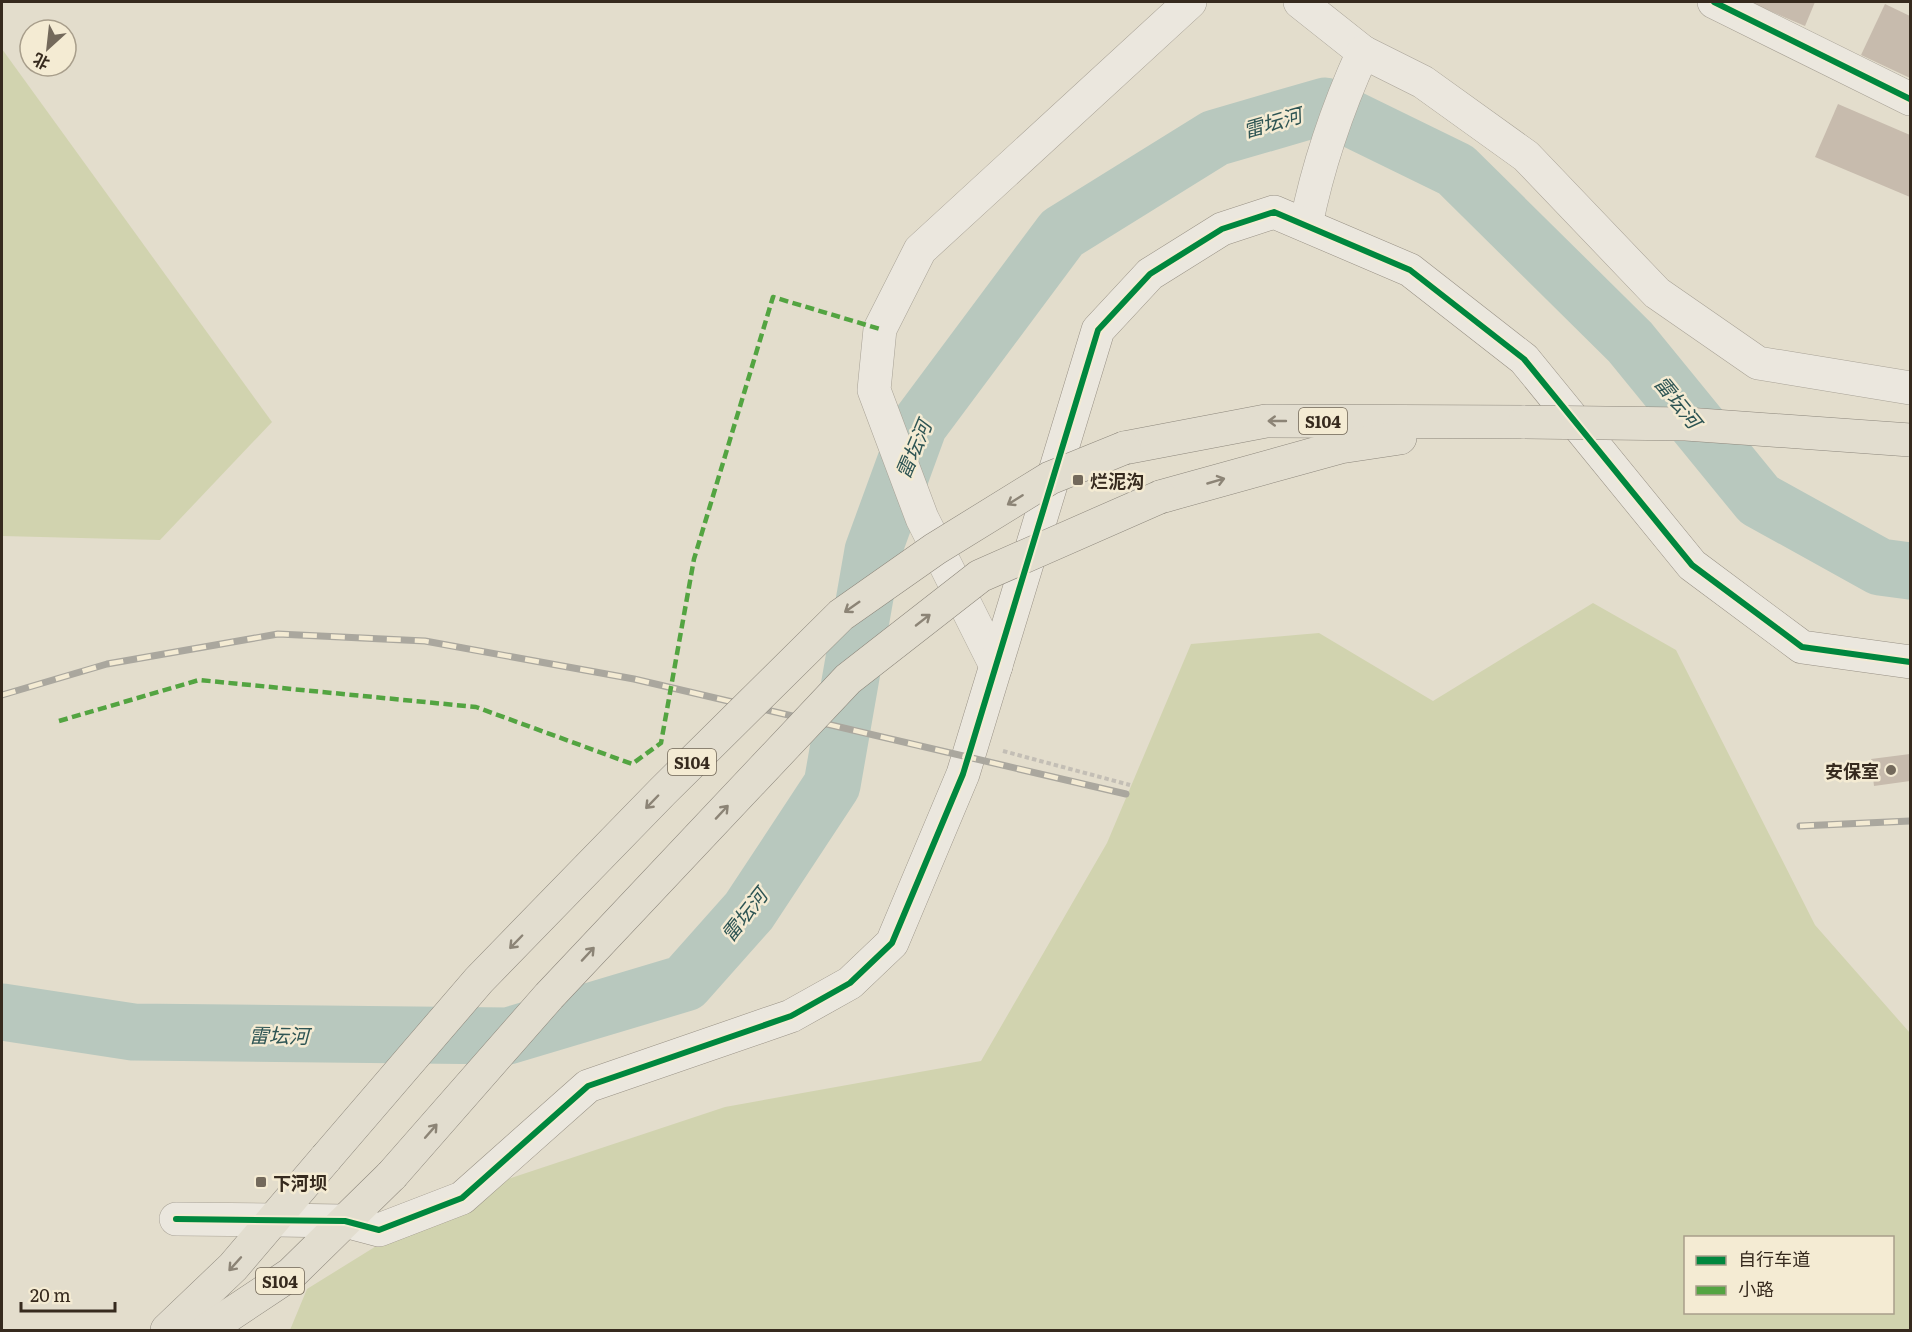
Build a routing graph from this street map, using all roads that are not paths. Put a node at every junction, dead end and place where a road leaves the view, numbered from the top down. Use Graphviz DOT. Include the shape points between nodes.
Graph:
graph roads {
  1 [pos="1190,2"];
  2 [pos="1300,2"];
  3 [pos="1714,2"];
  4 [pos="1356,66"];
  5 [pos="1911,99"];
  6 [pos="1306,225"];
  7 [pos="1911,388"];
  8 [pos="1525,422"];
  9 [pos="1911,440"];
  10 [pos="1911,662"];
  11 [pos="996,666"];
  12 [pos="176,1219"];
  13 [pos="274,1220"];
  14 [pos="345,1221"];
  15 [pos="166,1330"];
  16 [pos="207,1330"];
  1 -- 11 [label="street" via="920,250 880,329 874,390 922,518"];
  2 -- 4 [label="street"];
  3 -- 5 [label="street"];
  4 -- 6 [label="street" via="1316,177"];
  4 -- 7 [label="street" via="1423,82 1526,156 1658,293 1758,363"];
  6 -- 10 [label="street" via="1410,270 1524,359 1692,565 1802,647"];
  6 -- 11 [label="street" via="1274,212 1222,229 1150,274 1098,330"];
  8 -- 9 [label="main road, S104, bridge" via="1686,424"];
  8 -- 13 [label="main road, S104, one-way, bridge" via="1266,421 1124,448 1050,478 935,549 841,615 663,791 479,980"];
  14 -- 8 [label="main road, S104, one-way, bridge" via="392,1175 549,996 848,679 980,576 1160,496 1340,447"];
  11 -- 14 [label="street" via="963,774 892,943 850,983 791,1016 588,1086 462,1198 379,1230"];
  12 -- 13 [label="street"];
  13 -- 14 [label="street"];
  13 -- 15 [label="main road, S104, one-way" via="233,1267"];
  14 -- 16 [label="main road, S104" via="291,1274"];
}
